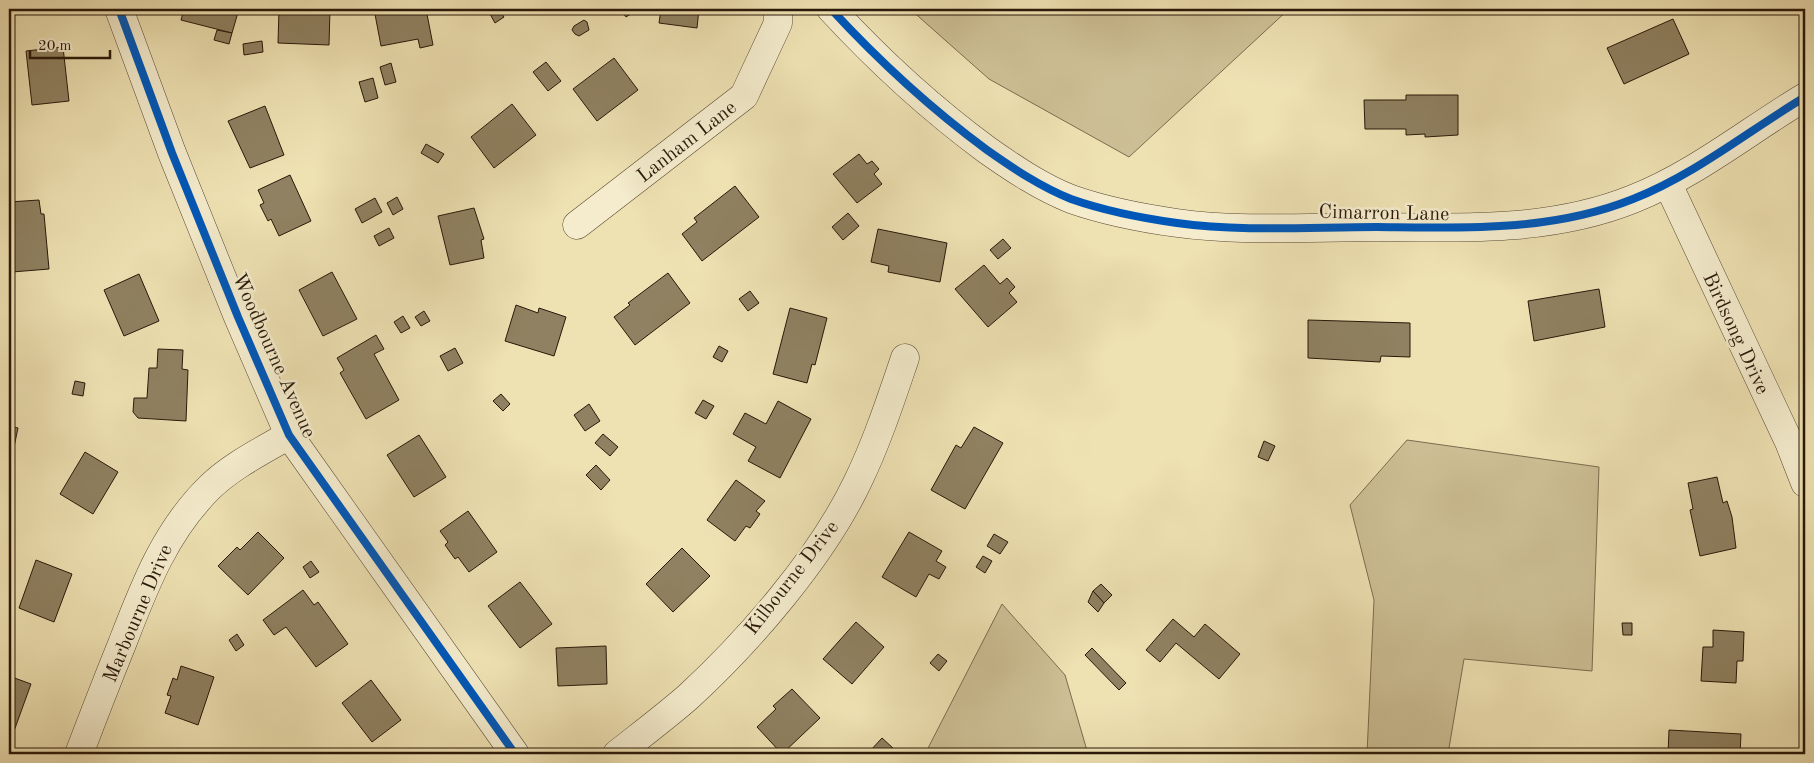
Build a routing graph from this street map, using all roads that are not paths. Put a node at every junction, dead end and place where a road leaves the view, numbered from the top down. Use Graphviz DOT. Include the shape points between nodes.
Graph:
graph roads {
  1 [pos="119,9"];
  2 [pos="778,9"];
  3 [pos="831,9"];
  4 [pos="1805,97"];
  5 [pos="1668,184"];
  6 [pos="577,225"];
  7 [pos="905,358"];
  8 [pos="289,435"];
  9 [pos="1805,482"];
  10 [pos="79,754"];
  11 [pos="515,754"];
  12 [pos="617,754"];
  1 -- 8 [label="street, Woodbourne Avenue" via="172,153"];
  2 -- 6 [label="street, Lanham Lane" via="778,23 744,96"];
  3 -- 5 [label="street, Cimarron Lane" via="882,63 956,127 1030,179 1072,199 1140,217 1222,227 1502,227 1570,218 1632,200"];
  4 -- 5 [label="street, Cimarron Lane"];
  5 -- 9 [label="street, Birdsong Drive"];
  7 -- 12 [label="street, Kilbourne Drive" via="858,482 802,570 761,621 688,697"];
  8 -- 10 [label="street, Marbourne Drive" via="234,466 210,486 169,537 140,596"];
  8 -- 11 [label="street, Woodbourne Avenue"];
}
